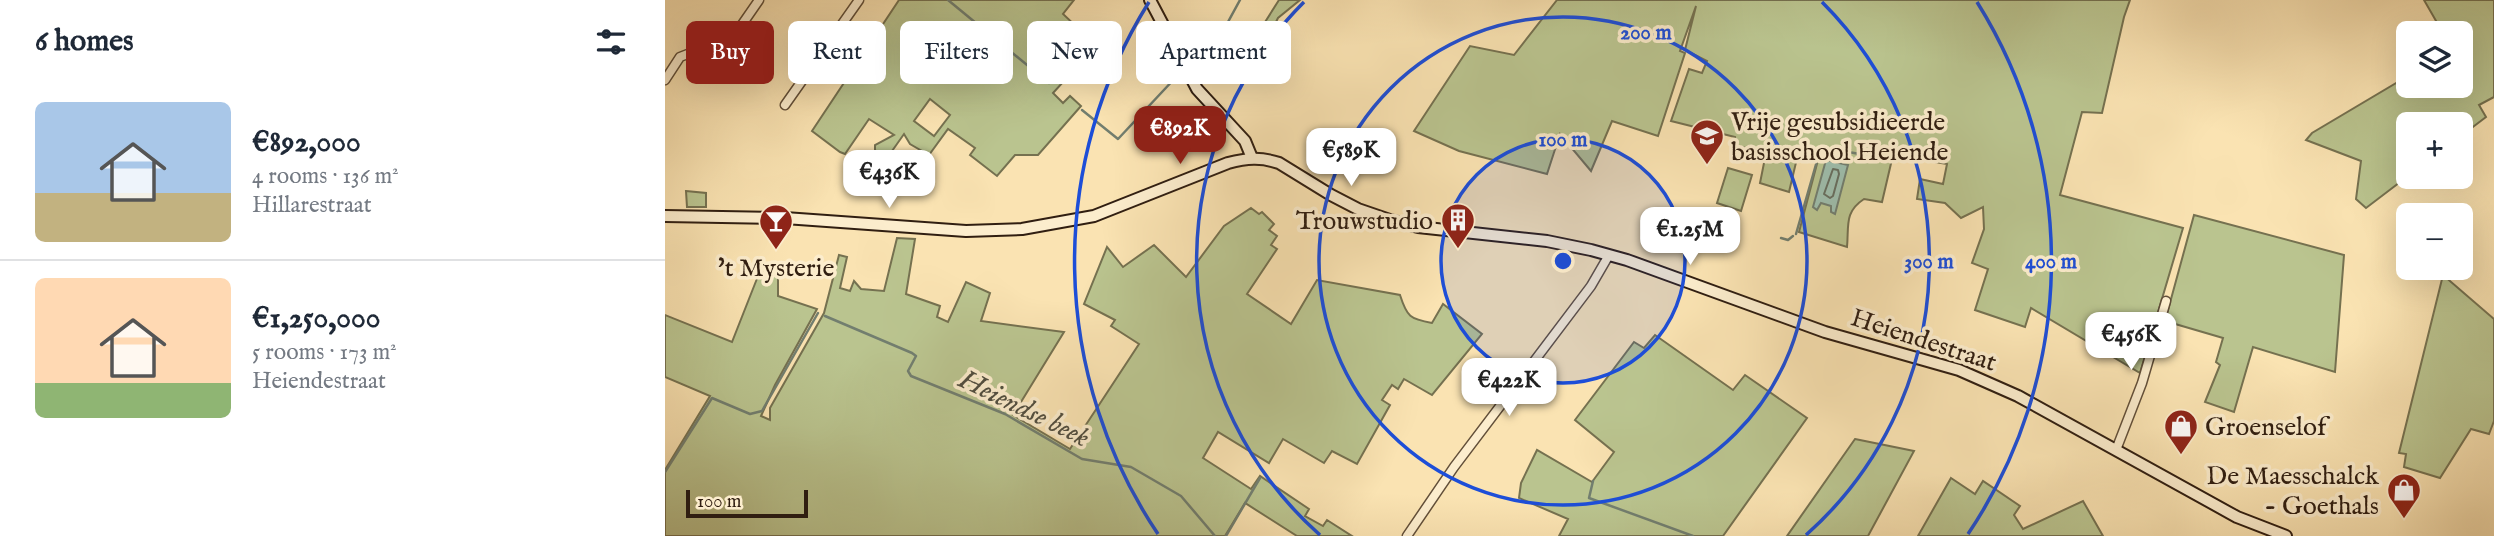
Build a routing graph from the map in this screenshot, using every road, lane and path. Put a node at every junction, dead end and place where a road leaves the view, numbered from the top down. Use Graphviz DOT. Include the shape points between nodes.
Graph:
graph roads {
  1 [pos="759,0"];
  2 [pos="859,0"];
  3 [pos="1150,0"];
  4 [pos="665,80"];
  5 [pos="785,105"];
  6 [pos="1252,158"];
  7 [pos="665,216"];
  8 [pos="1609,255"];
  9 [pos="2166,301"];
  10 [pos="2116,450"];
  11 [pos="1407,536"];
  12 [pos="2286,536"];
  1 -- 4 [label="street" via="741,26 726,38 680,57"];
  2 -- 5 [label="street"];
  3 -- 6 [label="main road" via="1196,89 1245,141"];
  6 -- 7 [label="main road" via="1228,163 1094,216 1023,229 966,231 785,218"];
  6 -- 8 [label="main road, Heiendestraat" via="1279,163 1358,209 1390,220 1444,231 1548,241"];
  8 -- 10 [label="main road, Heiendestraat" via="1825,332 1959,370"];
  8 -- 11 [label="street"];
  9 -- 10 [label="street" via="2143,383"];
  10 -- 12 [label="main road, Heiendestraat" via="2237,517"];
}
